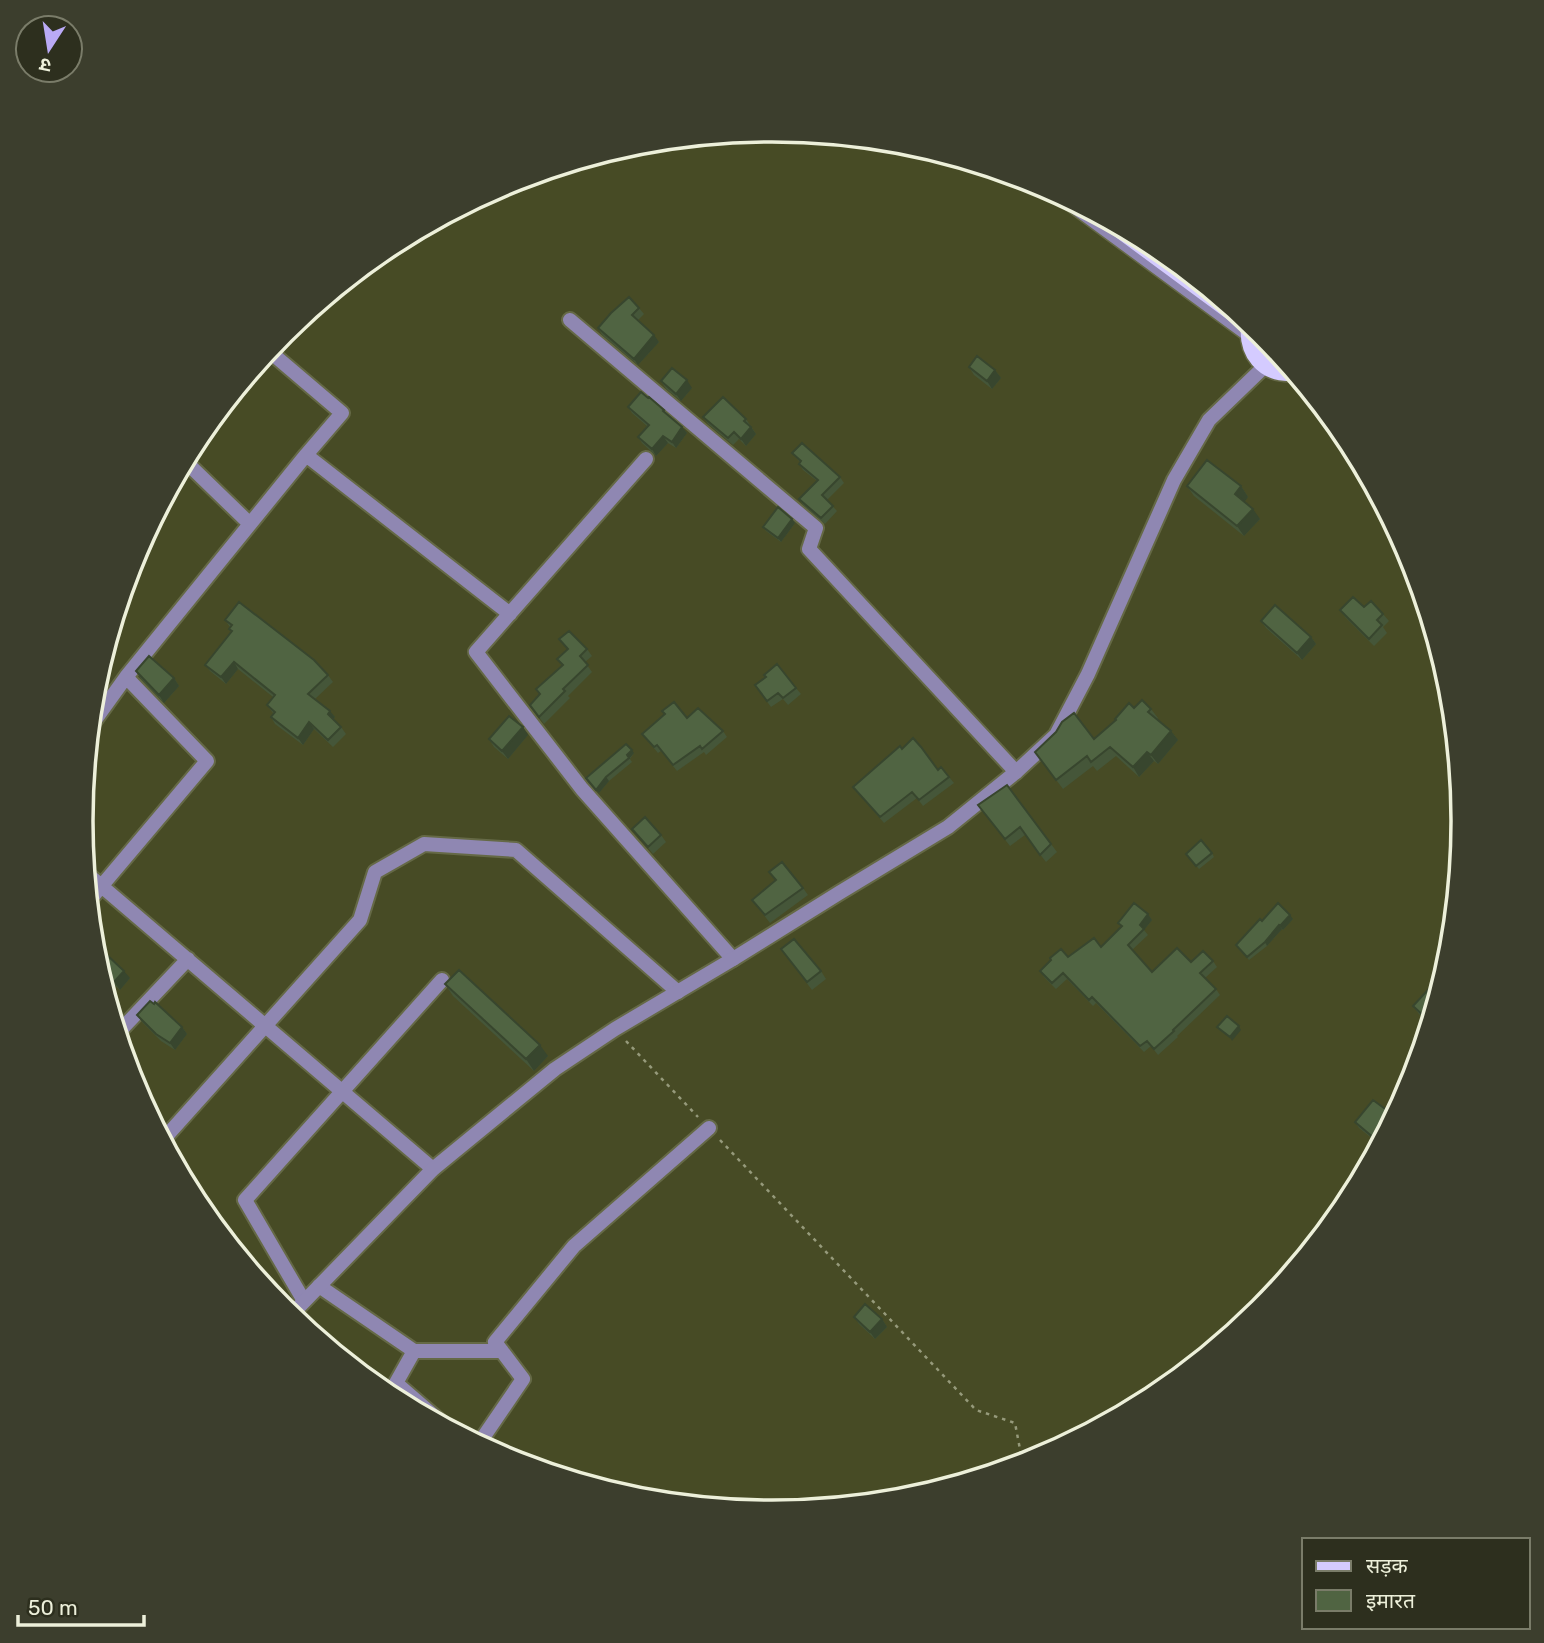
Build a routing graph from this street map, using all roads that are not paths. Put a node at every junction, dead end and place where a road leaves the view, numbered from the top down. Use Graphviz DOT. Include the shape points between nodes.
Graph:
graph roads {
  1 [pos="1105,229"];
  2 [pos="1201,295"];
  3 [pos="570,320"];
  4 [pos="1252,341"];
  5 [pos="276,358"];
  6 [pos="1266,365"];
  7 [pos="1281,372"];
  8 [pos="306,455"];
  9 [pos="646,459"];
  10 [pos="192,468"];
  11 [pos="250,524"];
  12 [pos="510,614"];
  13 [pos="126,677"];
  14 [pos="103,709"];
  15 [pos="1016,772"];
  16 [pos="96,881"];
  17 [pos="102,886"];
  18 [pos="97,892"];
  19 [pos="188,959"];
  20 [pos="733,959"];
  21 [pos="442,980"];
  22 [pos="677,992"];
  23 [pos="125,1026"];
  24 [pos="265,1026"];
  25 [pos="343,1091"];
  26 [pos="709,1128"];
  27 [pos="169,1133"];
  28 [pos="433,1169"];
  29 [pos="319,1286"];
  30 [pos="304,1301"];
  31 [pos="298,1308"];
  32 [pos="414,1351"];
  33 [pos="502,1351"];
  34 [pos="413,1397"];
  35 [pos="483,1436"];
  1 -- 2 [label="lane"];
  3 -- 15 [label="street" via="816,528 809,548"];
  4 -- 6 [label="main road" via="1254,352"];
  5 -- 8 [label="street" via="342,413"];
  6 -- 7 [label="main road"];
  6 -- 15 [label="street" via="1209,420 1174,480 1056,735"];
  8 -- 11 [label="street"];
  8 -- 12 [label="street"];
  9 -- 12 [label="street"];
  10 -- 11 [label="street"];
  11 -- 13 [label="street"];
  12 -- 20 [label="street" via="476,652 582,789"];
  13 -- 14 [label="street"];
  13 -- 17 [label="street" via="207,761"];
  15 -- 20 [label="street" via="948,827"];
  16 -- 17 [label="street"];
  17 -- 18 [label="street"];
  17 -- 19 [label="street"];
  19 -- 23 [label="street"];
  19 -- 24 [label="street"];
  20 -- 22 [label="street"];
  21 -- 25 [label="street"];
  22 -- 24 [label="street" via="516,850 424,844 375,872 360,920"];
  22 -- 28 [label="street" via="555,1069"];
  24 -- 25 [label="street"];
  24 -- 27 [label="street"];
  25 -- 28 [label="street"];
  25 -- 30 [label="street" via="244,1200"];
  26 -- 33 [label="street" via="574,1246 495,1342"];
  28 -- 29 [label="street"];
  29 -- 30 [label="street"];
  29 -- 32 [label="street"];
  30 -- 31 [label="street"];
  32 -- 33 [label="street"];
  32 -- 34 [label="street" via="396,1383"];
  33 -- 35 [label="street" via="523,1379"];
}
